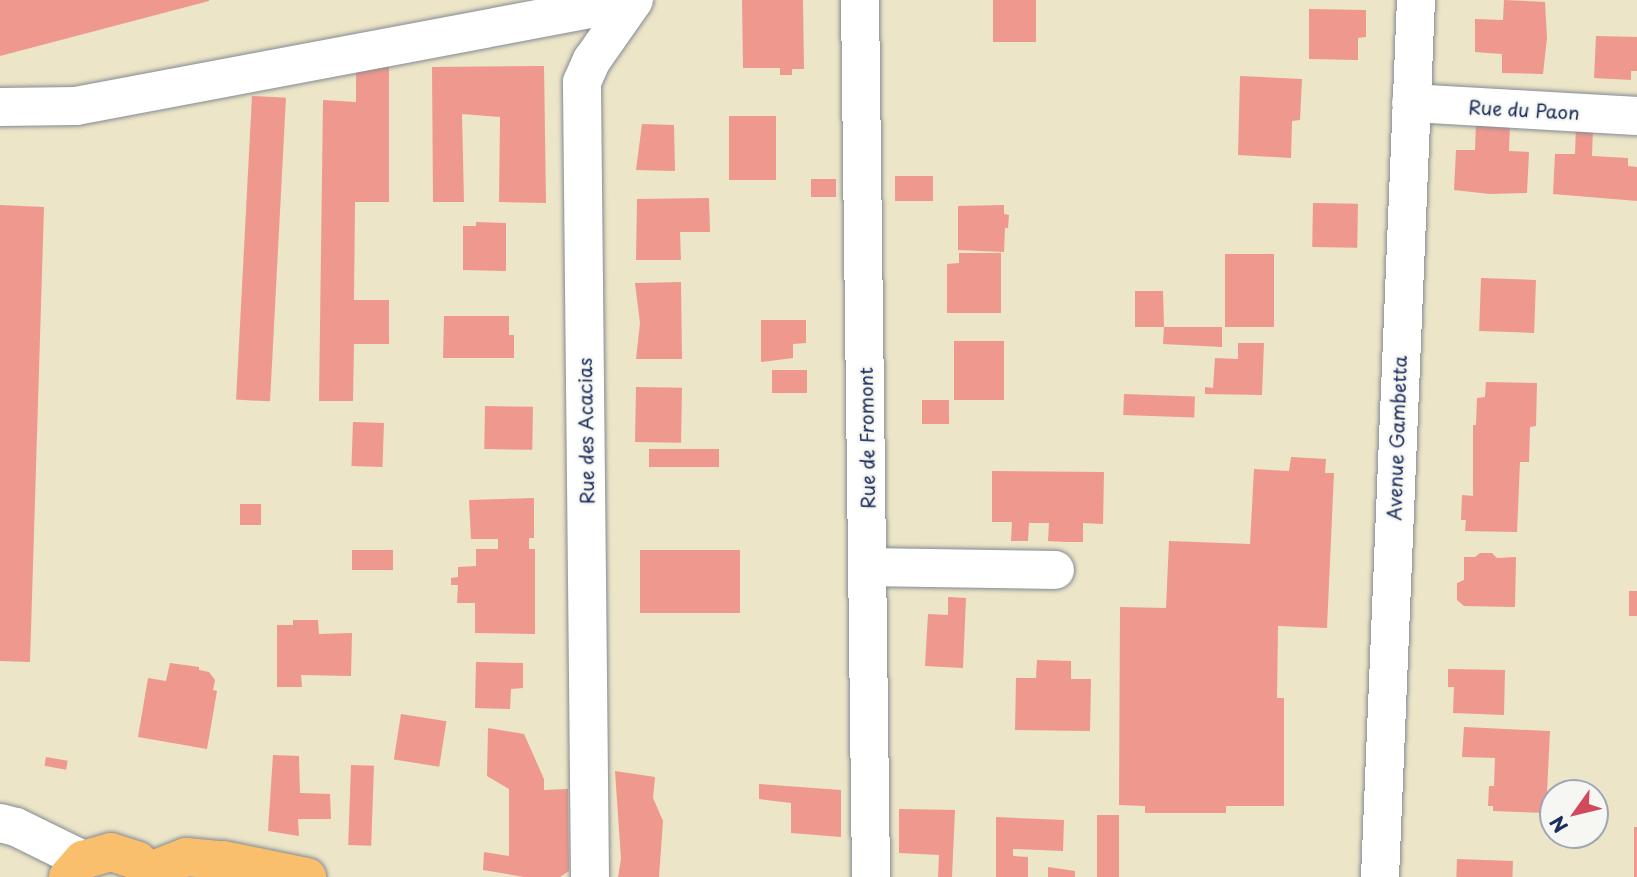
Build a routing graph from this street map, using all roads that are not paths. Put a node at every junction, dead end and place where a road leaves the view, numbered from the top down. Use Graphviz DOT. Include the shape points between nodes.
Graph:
graph roads {
  1 [pos="633,0"];
  2 [pos="860,0"];
  3 [pos="1416,0"];
  4 [pos="1411,103"];
  5 [pos="0,107"];
  6 [pos="1637,116"];
  7 [pos="869,567"];
  8 [pos="1055,570"];
  9 [pos="0,823"];
  10 [pos="76,869"];
  11 [pos="150,875"];
  12 [pos="307,877"];
  13 [pos="590,877"];
  14 [pos="871,877"];
  15 [pos="1380,877"];
  1 -- 5 [label="street" via="76,106"];
  1 -- 13 [label="street, Rue des Acacias" via="582,82"];
  2 -- 7 [label="street, Rue de Fromont"];
  3 -- 4 [label="street, Avenue Gambetta"];
  4 -- 6 [label="street, Rue du Paon"];
  4 -- 15 [label="street, Avenue Gambetta"];
  7 -- 8 [label="street"];
  7 -- 14 [label="street, Rue de Fromont"];
  9 -- 10 [label="street" via="16,827"];
  10 -- 11 [label="main road" via="111,852 138,861"];
  11 -- 12 [label="main road" via="186,858 224,860"];
}
